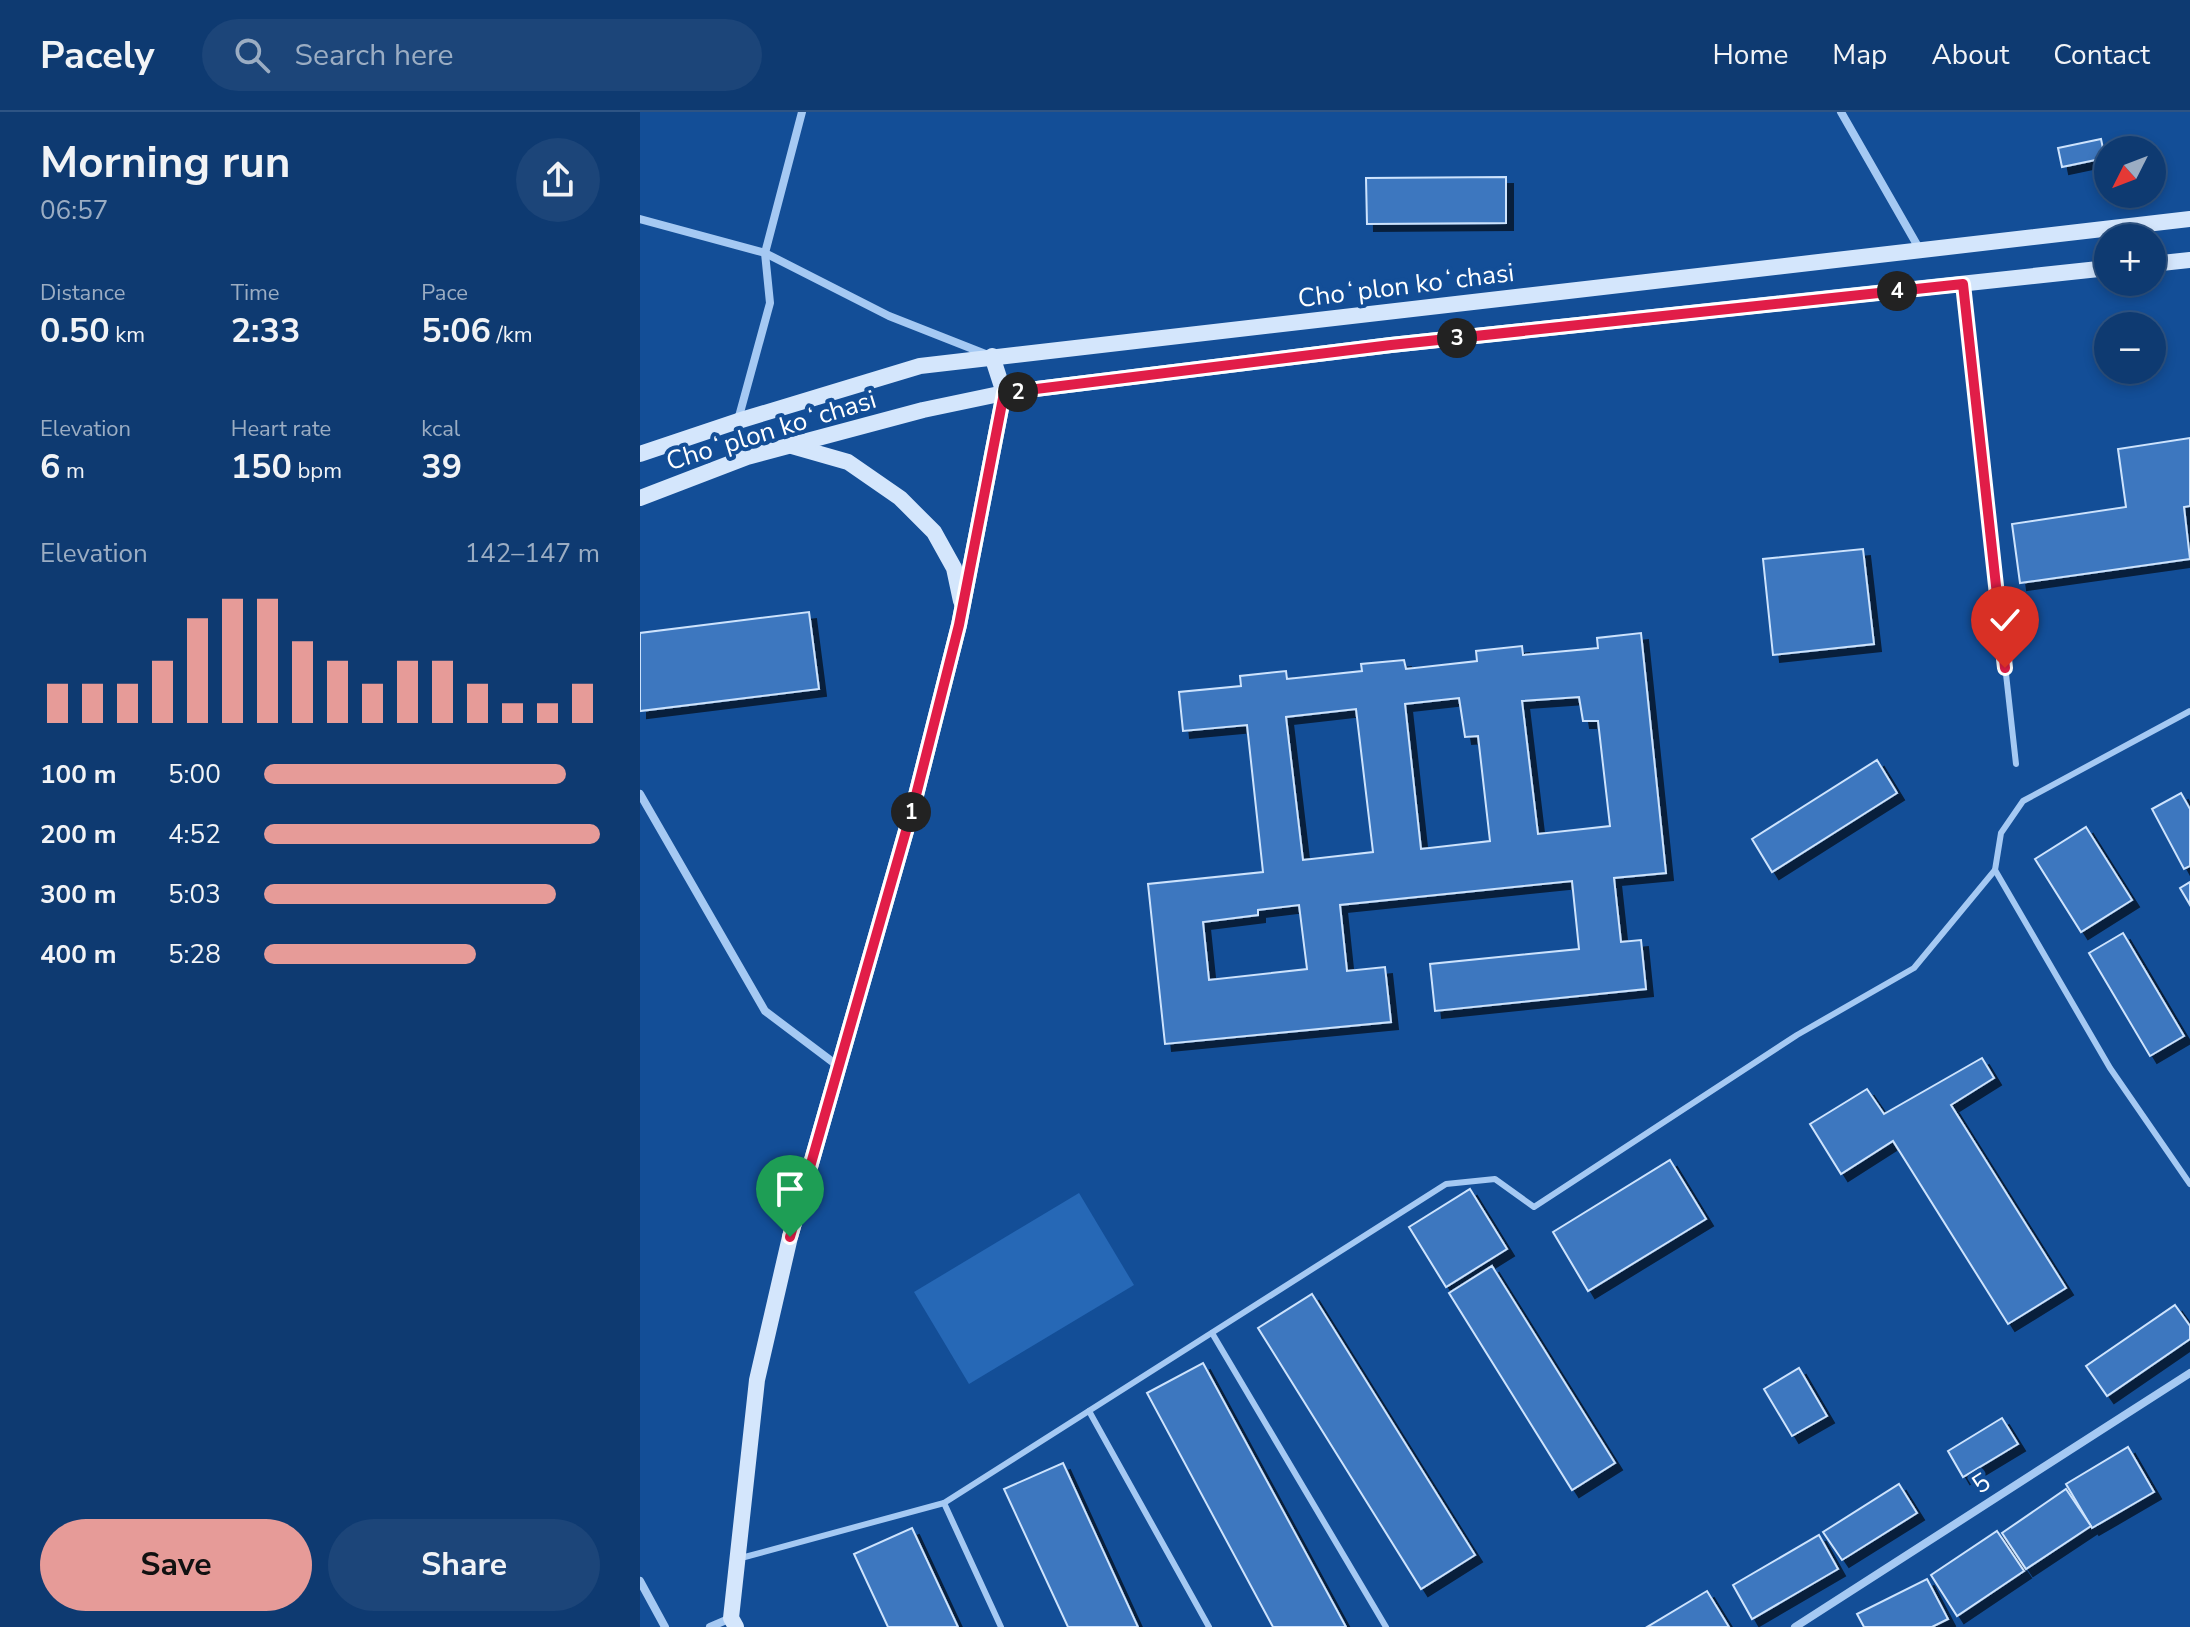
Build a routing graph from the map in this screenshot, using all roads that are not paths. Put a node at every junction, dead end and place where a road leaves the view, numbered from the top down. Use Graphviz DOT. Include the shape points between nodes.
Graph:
graph roads {
  1 [pos="802,112"];
  2 [pos="1841,112"];
  3 [pos="640,219"];
  4 [pos="2190,219"];
  5 [pos="1921,250"];
  6 [pos="765,253"];
  7 [pos="2190,260"];
  8 [pos="2166,263"];
  9 [pos="2094,270"];
  10 [pos="1963,284"];
  11 [pos="992,356"];
  12 [pos="1004,393"];
  13 [pos="738,421"];
  14 [pos="791,445"];
  15 [pos="640,454"];
  16 [pos="640,498"];
  17 [pos="962,607"];
  18 [pos="2190,711"];
  19 [pos="2016,764"];
  20 [pos="640,794"];
  21 [pos="1995,870"];
  22 [pos="838,1066"];
  23 [pos="2190,1184"];
  24 [pos="1212,1333"];
  25 [pos="2190,1373"];
  26 [pos="1089,1411"];
  27 [pos="944,1503"];
  28 [pos="737,1559"];
  29 [pos="640,1581"];
  30 [pos="734,1623"];
  31 [pos="665,1627"];
  32 [pos="710,1627"];
  33 [pos="1001,1627"];
  34 [pos="1209,1627"];
  35 [pos="1386,1627"];
  36 [pos="1795,1627"];
  1 -- 6 [label="street"];
  2 -- 5 [label="street"];
  3 -- 6 [label="street"];
  4 -- 5 [label="main road, Choʻplon koʻchasi"];
  5 -- 11 [label="main road, Choʻplon koʻchasi"];
  6 -- 11 [label="street" via="889,316"];
  6 -- 13 [label="street" via="770,303"];
  7 -- 8 [label="main road"];
  9 -- 10 [label="main road, Choʻplon koʻchasi"];
  10 -- 12 [label="main road, Choʻplon koʻchasi"];
  10 -- 19 [label="lane"];
  11 -- 12 [label="main road"];
  11 -- 13 [label="main road, Choʻplon koʻchasi" via="903,370"];
  12 -- 14 [label="main road, Choʻplon koʻchasi"];
  12 -- 17 [label="main road"];
  13 -- 15 [label="main road, Choʻplon koʻchasi"];
  14 -- 16 [label="main road, Choʻplon koʻchasi"];
  14 -- 17 [label="main road" via="848,462 900,498 934,532 954,568"];
  17 -- 22 [label="main road" via="914,803"];
  18 -- 21 [label="lane" via="2023,801 2001,833"];
  20 -- 22 [label="street" via="765,1011"];
  21 -- 23 [label="lane" via="2110,1068"];
  21 -- 24 [label="lane" via="1914,968 1797,1035 1534,1207 1495,1179 1446,1184"];
  22 -- 28 [label="main road" via="757,1380"];
  24 -- 26 [label="lane"];
  24 -- 35 [label="lane"];
  25 -- 36 [label="street, 5 / 5"];
  26 -- 27 [label="lane"];
  26 -- 34 [label="lane"];
  27 -- 28 [label="lane"];
  27 -- 33 [label="lane"];
  28 -- 30 [label="main road"];
  29 -- 31 [label="street"];
  30 -- 32 [label="street"];
}
